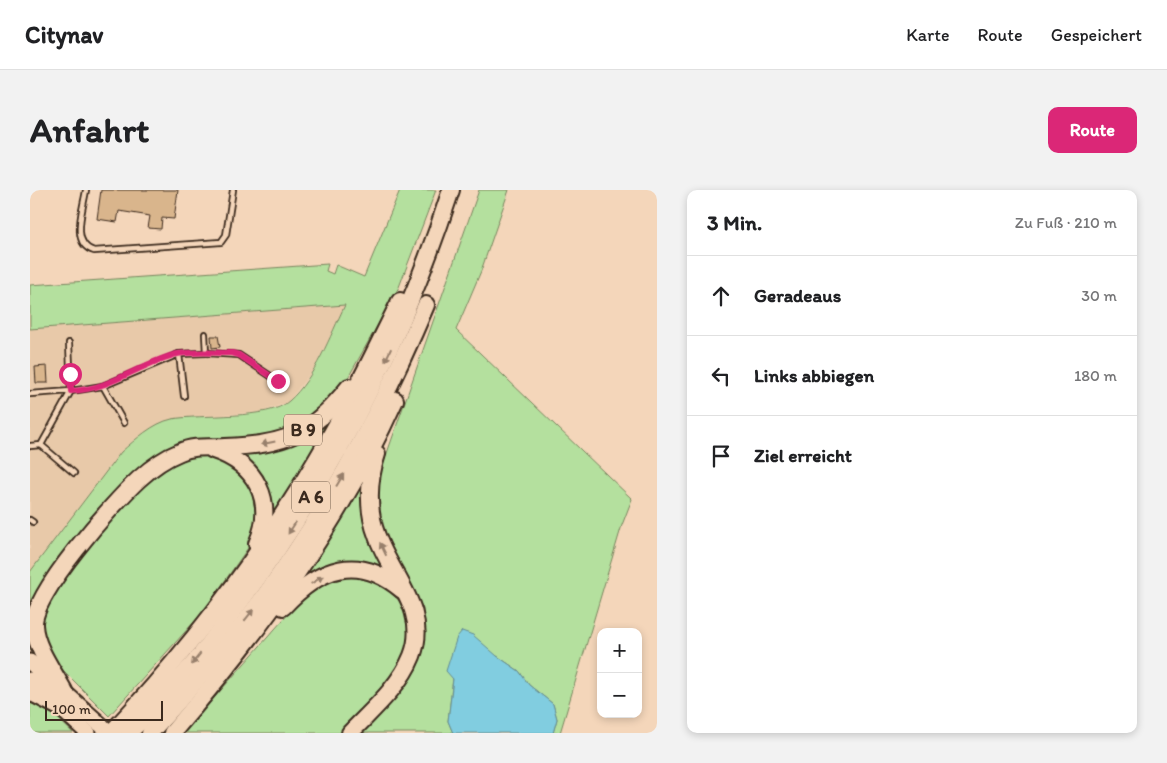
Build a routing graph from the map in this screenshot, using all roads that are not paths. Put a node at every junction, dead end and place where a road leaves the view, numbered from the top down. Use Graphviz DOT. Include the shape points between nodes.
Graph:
graph roads {
  1 [pos="86,190"];
  2 [pos="233,190"];
  3 [pos="451,190"];
  4 [pos="438,229"];
  5 [pos="205,334"];
  6 [pos="69,343"];
  7 [pos="206,353"];
  8 [pos="179,354"];
  9 [pos="371,360"];
  10 [pos="278,381"];
  11 [pos="103,386"];
  12 [pos="71,391"];
  13 [pos="30,394"];
  14 [pos="184,396"];
  15 [pos="388,416"];
  16 [pos="124,422"];
  17 [pos="41,445"];
  18 [pos="30,446"];
  19 [pos="208,448"];
  20 [pos="74,473"];
  21 [pos="246,570"];
  22 [pos="55,578"];
  23 [pos="405,592"];
  24 [pos="30,598"];
  25 [pos="254,634"];
  26 [pos="30,662"];
  27 [pos="30,680"];
  28 [pos="64,690"];
  29 [pos="30,692"];
  30 [pos="61,708"];
  31 [pos="120,731"];
  32 [pos="88,733"];
  33 [pos="150,733"];
  34 [pos="172,733"];
  35 [pos="350,733"];
  1 -- 2 [label="lane" via="79,235 82,244 94,251 221,242 226,235"];
  3 -- 4 [label="highway, A 6"];
  4 -- 9 [label="highway" via="424,248"];
  4 -- 31 [label="highway, A 6, one-way" via="388,356 346,437 301,513 192,665"];
  5 -- 7 [label="lane"];
  6 -- 12 [label="lane"];
  7 -- 8 [label="lane"];
  7 -- 10 [label="lane" via="239,355"];
  8 -- 11 [label="lane"];
  8 -- 14 [label="lane"];
  9 -- 19 [label="highway, B 9, one-way" via="323,417 306,429 266,445"];
  9 -- 21 [label="highway" via="317,459"];
  11 -- 12 [label="lane"];
  11 -- 16 [label="lane"];
  12 -- 13 [label="lane"];
  12 -- 17 [label="lane"];
  23 -- 15 [label="highway, one-way" via="379,543 370,506 371,474"];
  15 -- 25 [label="highway" via="336,513"];
  33 -- 15 [label="highway, A 6, one-way" via="206,670 262,599 316,518 383,401 426,306 421,338"];
  17 -- 18 [label="lane"];
  17 -- 20 [label="lane"];
  19 -- 21 [label="highway, A 6" via="242,464 257,482 263,498 263,523"];
  19 -- 22 [label="highway" via="182,450 154,466 118,501"];
  21 -- 31 [label="highway"];
  22 -- 24 [label="highway"];
  22 -- 28 [label="highway" via="37,606 34,625 38,643"];
  25 -- 23 [label="highway, one-way" via="299,592 322,576 338,570 361,568 377,572"];
  23 -- 35 [label="highway" via="416,622 417,635 412,655 394,685"];
  25 -- 34 [label="highway"];
  26 -- 28 [label="highway"];
  27 -- 30 [label="highway"];
  28 -- 31 [label="highway"];
  29 -- 30 [label="highway"];
  30 -- 32 [label="highway"];
}
